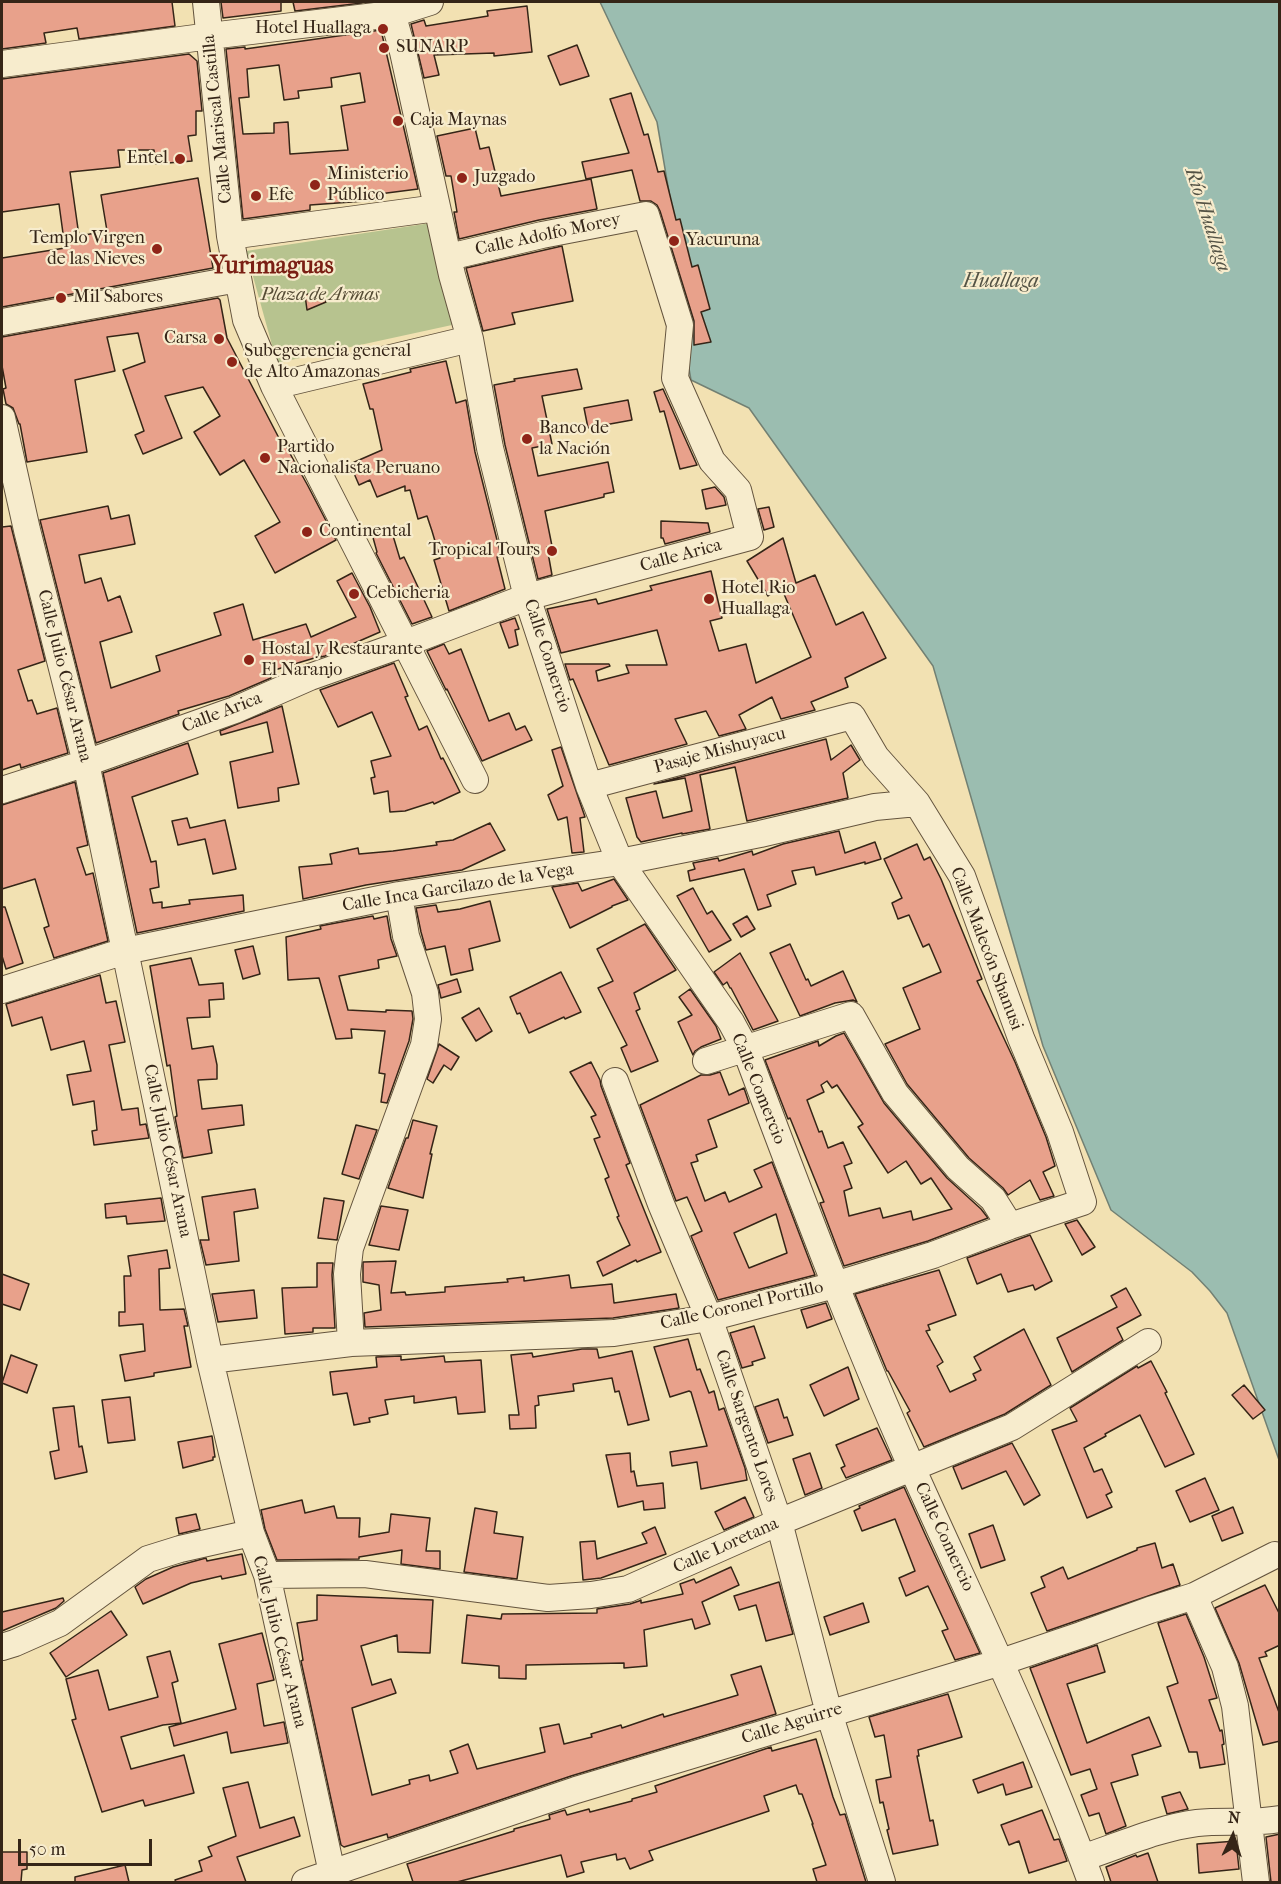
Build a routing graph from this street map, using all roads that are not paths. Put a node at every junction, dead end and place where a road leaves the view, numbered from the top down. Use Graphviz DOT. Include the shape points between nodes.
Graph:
graph roads {
  1 [pos="206,2"];
  2 [pos="430,2"];
  3 [pos="390,8"];
  4 [pos="210,36"];
  5 [pos="2,64"];
  6 [pos="437,208"];
  7 [pos="230,236"];
  8 [pos="449,257"];
  9 [pos="238,279"];
  10 [pos="2,322"];
  11 [pos="470,339"];
  12 [pos="274,386"];
  13 [pos="2,418"];
  14 [pos="750,537"];
  15 [pos="527,597"];
  16 [pos="406,643"];
  17 [pos="852,716"];
  18 [pos="876,757"];
  19 [pos="86,763"];
  20 [pos="475,780"];
  21 [pos="589,786"];
  22 [pos="2,790"];
  23 [pos="917,802"];
  24 [pos="875,807"];
  25 [pos="620,862"];
  26 [pos="399,895"];
  27 [pos="125,951"];
  28 [pos="2,990"];
  29 [pos="745,1048"];
  30 [pos="706,1061"];
  31 [pos="615,1081"];
  32 [pos="1083,1202"];
  33 [pos="1010,1226"];
  34 [pos="835,1285"];
  35 [pos="709,1318"];
  36 [pos="1148,1342"];
  37 [pos="351,1343"];
  38 [pos="210,1360"];
  39 [pos="912,1468"];
  40 [pos="779,1522"];
  41 [pos="251,1533"];
  42 [pos="1275,1555"];
  43 [pos="267,1575"];
  44 [pos="1194,1596"];
  45 [pos="2,1647"];
  46 [pos="1001,1662"];
  47 [pos="829,1713"];
  48 [pos="1280,1819"];
  49 [pos="1249,1822"];
  50 [pos="1082,1858"];
  51 [pos="333,1878"];
  52 [pos="305,1882"];
  53 [pos="882,1882"];
  54 [pos="1091,1882"];
  55 [pos="1256,1882"];
  1 -- 4 [label="street, Calle Mariscal Castilla"];
  2 -- 3 [label="street"];
  3 -- 4 [label="street"];
  3 -- 6 [label="street, Calle Comercio"];
  4 -- 5 [label="street"];
  4 -- 7 [label="street, Calle Mariscal Castilla"];
  6 -- 7 [label="street"];
  6 -- 8 [label="street, Calle Comercio"];
  7 -- 9 [label="street"];
  8 -- 11 [label="street, Calle Comercio"];
  8 -- 14 [label="street, Calle Adolfo Morey" via="646,214 680,326 675,378 712,461 738,490"];
  9 -- 10 [label="street"];
  9 -- 12 [label="street" via="246,320"];
  11 -- 12 [label="street"];
  11 -- 15 [label="street, Calle Comercio" via="490,448"];
  12 -- 16 [label="street"];
  13 -- 19 [label="street, Calle Julio César Arana"];
  14 -- 15 [label="street, Calle Arica"];
  15 -- 16 [label="street, Calle Arica"];
  15 -- 21 [label="street, Calle Comercio"];
  16 -- 19 [label="street, Calle Arica"];
  16 -- 20 [label="street"];
  17 -- 18 [label="street, Calle Malecón Shanusi"];
  17 -- 21 [label="street, Pasaje Mishuyacu"];
  18 -- 23 [label="street, Calle Malecón Shanusi"];
  18 -- 24 [label="street"];
  19 -- 22 [label="street, Calle Arica"];
  19 -- 27 [label="street, Calle Julio César Arana"];
  21 -- 25 [label="street, Calle Comercio"];
  23 -- 24 [label="street, Calle Inca Garcilazo de la Vega"];
  23 -- 32 [label="street, Calle Malecón Shanusi" via="962,876"];
  24 -- 25 [label="street, Calle Inca Garcilazo de la Vega"];
  25 -- 26 [label="street, Calle Inca Garcilazo de la Vega"];
  25 -- 29 [label="street, Calle Comercio"];
  26 -- 27 [label="street, Calle Inca Garcilazo de la Vega"];
  26 -- 37 [label="street" via="428,1019 424,1045 351,1248 347,1274"];
  27 -- 28 [label="street, Calle Inca Garcilazo de la Vega"];
  27 -- 38 [label="street, Calle Julio César Arana"];
  29 -- 30 [label="street"];
  29 -- 33 [label="street" via="851,1015 895,1093 958,1168 993,1199"];
  29 -- 34 [label="street, Calle Comercio"];
  31 -- 35 [label="street, Calle Sargento Lores"];
  32 -- 33 [label="street, Calle Coronel Portillo"];
  33 -- 34 [label="street, Calle Coronel Portillo"];
  34 -- 35 [label="street, Calle Coronel Portillo"];
  34 -- 39 [label="street, Calle Comercio"];
  35 -- 37 [label="street, Calle Coronel Portillo" via="614,1333"];
  35 -- 40 [label="street, Calle Sargento Lores"];
  36 -- 39 [label="street, Calle Loretana" via="1012,1427"];
  37 -- 38 [label="street, Calle Coronel Portillo"];
  38 -- 41 [label="street, Calle Julio César Arana"];
  39 -- 40 [label="street, Calle Loretana"];
  39 -- 46 [label="street, Calle Comercio"];
  40 -- 43 [label="street, Calle Loretana" via="628,1590 591,1595 548,1598 365,1574"];
  40 -- 47 [label="street, Calle Sargento Lores"];
  41 -- 43 [label="street, Calle Julio César Arana"];
  41 -- 45 [label="street" via="148,1560 60,1623"];
  42 -- 44 [label="street, Calle Aguirre"];
  43 -- 51 [label="street, Calle Julio César Arana"];
  44 -- 46 [label="street, Calle Aguirre"];
  44 -- 49 [label="street" via="1225,1667 1235,1706"];
  46 -- 47 [label="street, Calle Aguirre"];
  46 -- 50 [label="street, Calle Comercio"];
  47 -- 51 [label="street, Calle Aguirre" via="576,1790"];
  47 -- 53 [label="street, Calle Sargento Lores"];
  48 -- 49 [label="street"];
  49 -- 50 [label="street" via="1197,1823"];
  49 -- 55 [label="street"];
  50 -- 54 [label="street, Calle Comercio"];
  51 -- 52 [label="street, Calle Aguirre"];
}
